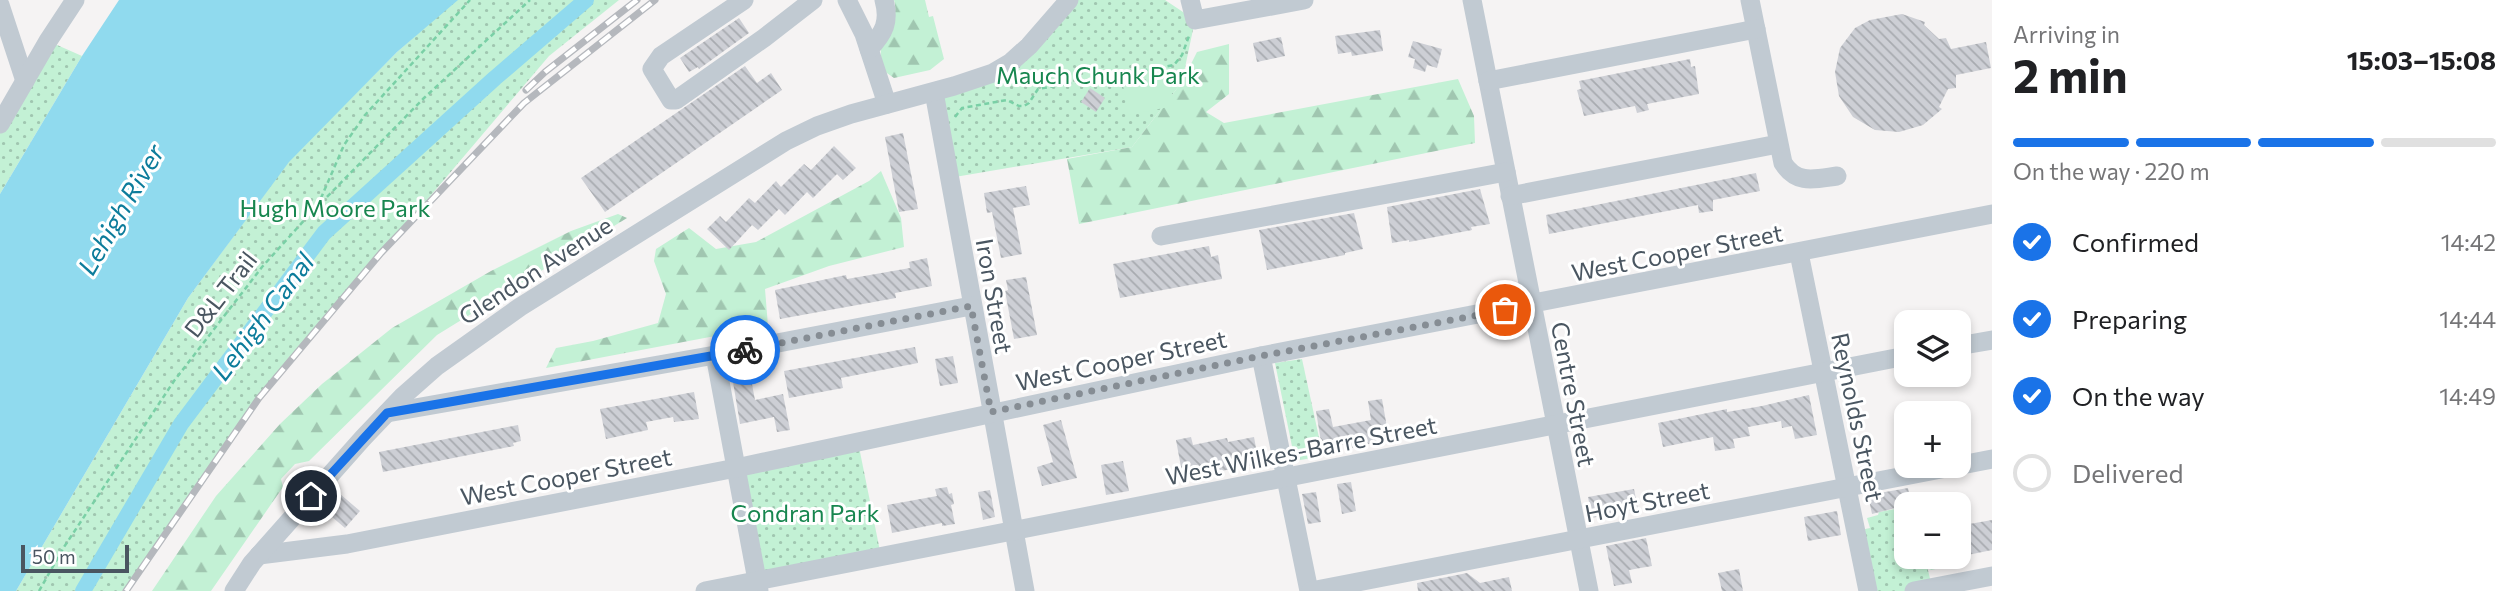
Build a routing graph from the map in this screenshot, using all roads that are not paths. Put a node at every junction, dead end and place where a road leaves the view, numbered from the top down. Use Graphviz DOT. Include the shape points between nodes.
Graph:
graph roads {
  1 [pos="75,0"];
  2 [pos="744,0"];
  3 [pos="847,0"];
  4 [pos="884,0"];
  5 [pos="1069,0"];
  6 [pos="1190,0"];
  7 [pos="1304,0"];
  8 [pos="1472,0"];
  9 [pos="1750,0"];
  10 [pos="804,3"];
  11 [pos="0,5"];
  12 [pos="1756,29"];
  13 [pos="869,49"];
  14 [pos="25,81"];
  15 [pos="1488,81"];
  16 [pos="934,92"];
  17 [pos="887,104"];
  18 [pos="0,124"];
  19 [pos="1778,144"];
  20 [pos="1506,172"];
  21 [pos="1837,176"];
  22 [pos="1510,196"];
  23 [pos="1992,214"];
  24 [pos="1161,236"];
  25 [pos="1799,253"];
  26 [pos="1532,305"];
  27 [pos="971,306"];
  28 [pos="1992,340"];
  29 [pos="1971,344"];
  30 [pos="715,355"];
  31 [pos="1261,356"];
  32 [pos="1894,358"];
  33 [pos="1824,372"];
  34 [pos="991,412"];
  35 [pos="387,413"];
  36 [pos="1556,425"];
  37 [pos="1992,459"];
  38 [pos="736,468"];
  39 [pos="1286,477"];
  40 [pos="1847,487"];
  41 [pos="1014,529"];
  42 [pos="1578,540"];
  43 [pos="260,555"];
  44 [pos="1992,576"];
  45 [pos="758,586"];
  46 [pos="234,591"];
  47 [pos="705,591"];
  48 [pos="1025,591"];
  49 [pos="1310,591"];
  50 [pos="1588,591"];
  51 [pos="1868,591"];
  52 [pos="1914,591"];
  1 -- 14 [label="street"];
  2 -- 10 [label="street" via="653,65 671,100"];
  3 -- 13 [label="street"];
  4 -- 13 [label="street" via="884,33"];
  5 -- 16 [label="street, Glendon Avenue" via="1029,46 1002,68"];
  6 -- 7 [label="street" via="1195,20"];
  8 -- 15 [label="street, Centre Street"];
  9 -- 12 [label="street"];
  11 -- 14 [label="street"];
  12 -- 15 [label="street"];
  12 -- 19 [label="street"];
  13 -- 17 [label="street"];
  14 -- 18 [label="street"];
  15 -- 20 [label="street, Centre Street"];
  16 -- 17 [label="street, Glendon Avenue"];
  16 -- 27 [label="street, Iron Street"];
  17 -- 35 [label="street, Glendon Avenue" via="817,126 764,154 478,335 419,380"];
  19 -- 21 [label="street" via="1783,163 1798,178"];
  19 -- 22 [label="street"];
  20 -- 22 [label="street, Centre Street"];
  20 -- 24 [label="street"];
  22 -- 26 [label="street, Centre Street"];
  23 -- 25 [label="street, West Cooper Street"];
  25 -- 26 [label="street, West Cooper Street"];
  25 -- 33 [label="street, Reynolds Street"];
  26 -- 31 [label="street, West Cooper Street"];
  26 -- 36 [label="street, Centre Street"];
  27 -- 30 [label="street"];
  27 -- 34 [label="street, Iron Street"];
  28 -- 29 [label="street"];
  30 -- 35 [label="street"];
  30 -- 38 [label="street"];
  31 -- 34 [label="street, West Cooper Street"];
  31 -- 39 [label="street"];
  32 -- 33 [label="street, West Wilkes-Barre Street"];
  33 -- 36 [label="street, West Wilkes-Barre Street"];
  33 -- 40 [label="street, Reynolds Street"];
  34 -- 38 [label="street, West Cooper Street"];
  34 -- 41 [label="street, Iron Street"];
  35 -- 43 [label="street, Glendon Avenue"];
  36 -- 39 [label="street, West Wilkes-Barre Street"];
  36 -- 42 [label="street, Centre Street"];
  37 -- 40 [label="street, Hoyt Street"];
  38 -- 43 [label="street, West Cooper Street" via="347,544"];
  38 -- 45 [label="street"];
  39 -- 41 [label="street, West Wilkes-Barre Street"];
  39 -- 49 [label="street"];
  40 -- 42 [label="street, Hoyt Street"];
  40 -- 51 [label="street, Reynolds Street"];
  41 -- 45 [label="street, West Wilkes-Barre Street"];
  41 -- 48 [label="street, Iron Street"];
  42 -- 49 [label="street, Hoyt Street"];
  42 -- 50 [label="street, Centre Street"];
  43 -- 46 [label="street, Glendon Avenue"];
  44 -- 52 [label="street"];
  45 -- 47 [label="street, West Wilkes-Barre Street"];
}
